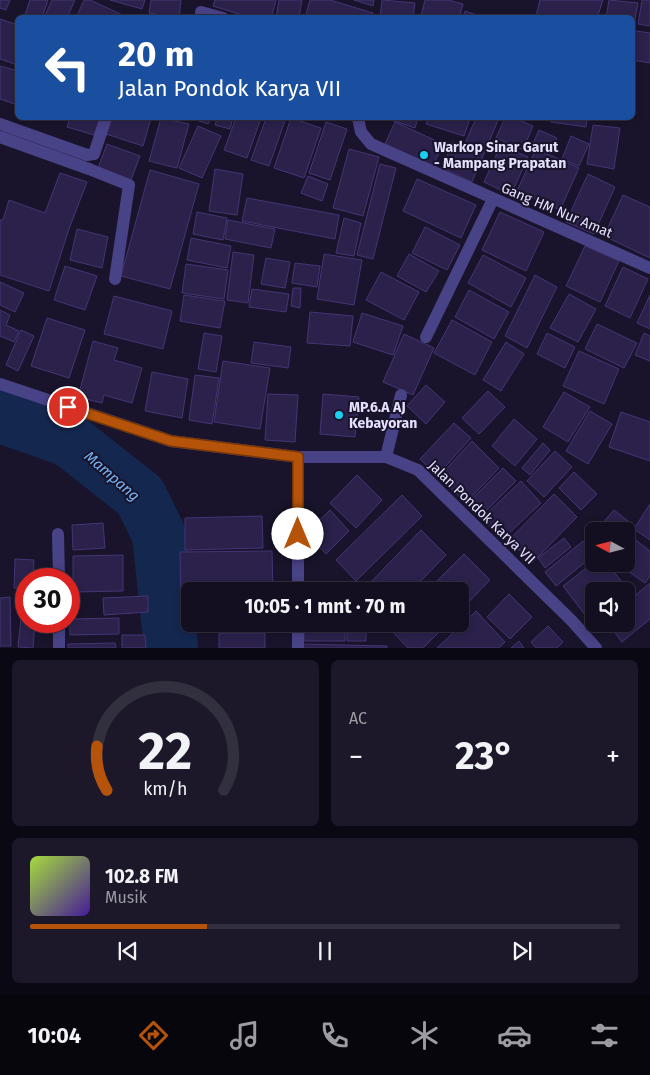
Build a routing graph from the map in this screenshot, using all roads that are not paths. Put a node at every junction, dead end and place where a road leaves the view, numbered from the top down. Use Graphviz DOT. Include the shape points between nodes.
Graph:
graph roads {
  1 [pos="202,10"];
  2 [pos="215,15"];
  3 [pos="105,120"];
  4 [pos="358,120"];
  5 [pos="0,124"];
  6 [pos="0,137"];
  7 [pos="493,199"];
  8 [pos="650,268"];
  9 [pos="115,279"];
  10 [pos="426,337"];
  11 [pos="0,384"];
  12 [pos="401,395"];
  13 [pos="298,457"];
  14 [pos="386,457"];
  15 [pos="58,534"];
  16 [pos="59,568"];
  17 [pos="298,582"];
  18 [pos="298,632"];
  19 [pos="59,633"];
  20 [pos="59,648"];
  21 [pos="298,648"];
  22 [pos="596,648"];
  1 -- 2 [label="street"];
  3 -- 5 [label="street" via="94,154 87,155"];
  4 -- 7 [label="street, Gang HM Nur Amat" via="361,132 371,144"];
  6 -- 9 [label="street" via="129,185"];
  7 -- 8 [label="street, Gang HM Nur Amat"];
  7 -- 10 [label="street"];
  11 -- 13 [label="street, Jalan Pondok Karya VII" via="171,441"];
  12 -- 14 [label="street"];
  13 -- 14 [label="street, Jalan Pondok Karya VII"];
  13 -- 17 [label="street"];
  14 -- 22 [label="street, Jalan Pondok Karya VII" via="418,470"];
  15 -- 16 [label="street"];
  18 -- 21 [label="street"];
  19 -- 20 [label="street"];
}
